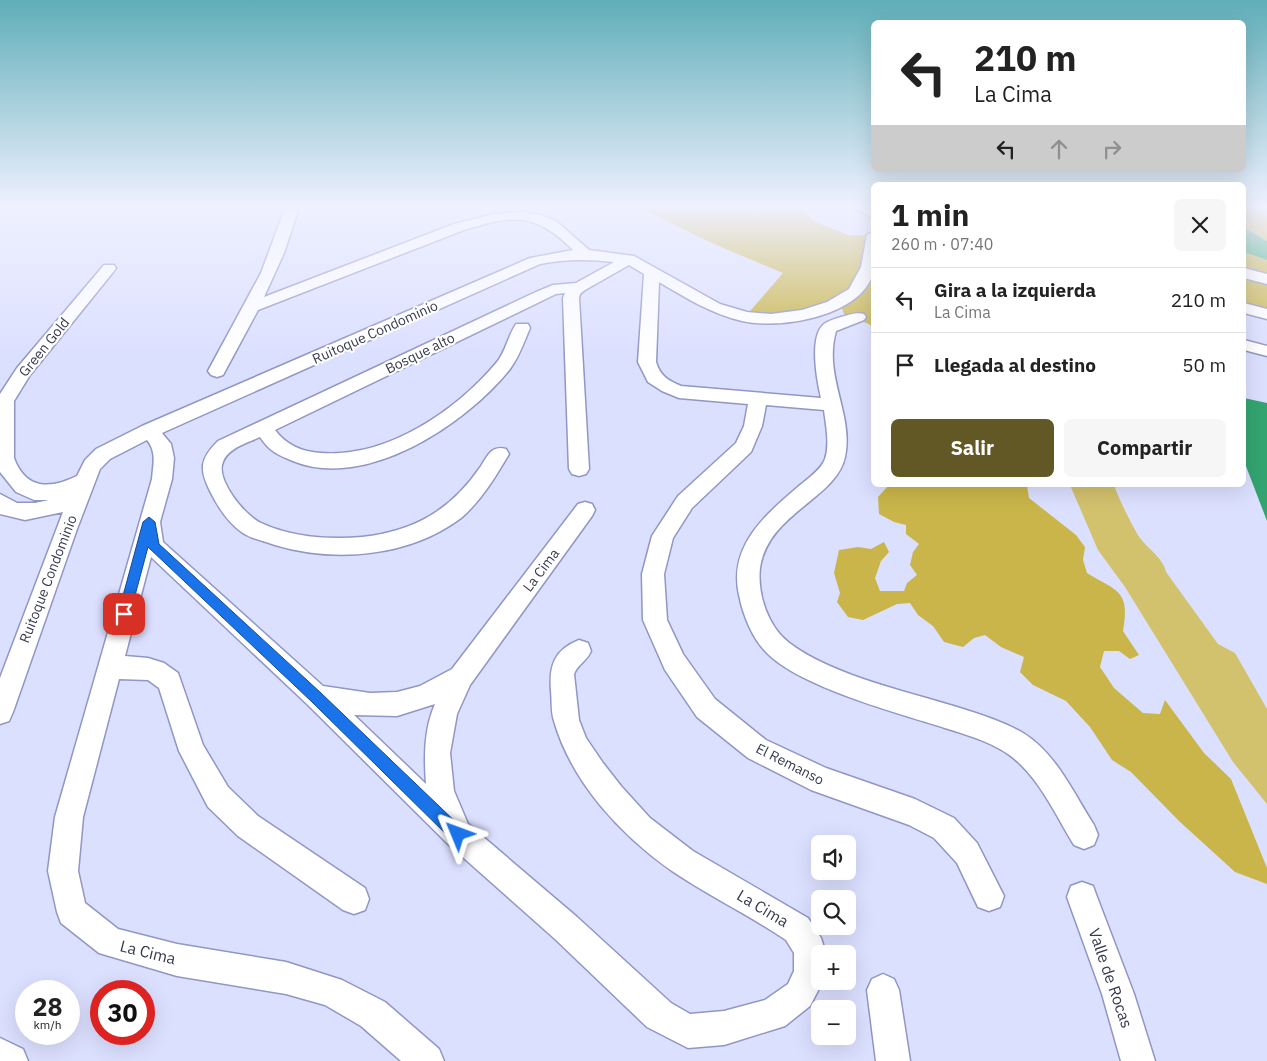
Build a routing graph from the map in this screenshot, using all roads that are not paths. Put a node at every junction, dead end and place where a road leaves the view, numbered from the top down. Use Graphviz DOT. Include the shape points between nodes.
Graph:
graph roads {
  1 [pos="276,257"];
  2 [pos="384,257"];
  3 [pos="555,257"];
  4 [pos="607,257"];
  5 [pos="870,257"];
  6 [pos="629,259"];
  7 [pos="109,268"];
  8 [pos="652,271"];
  9 [pos="1246,274"];
  10 [pos="1267,279"];
  11 [pos="580,287"];
  12 [pos="249,308"];
  13 [pos="1246,309"];
  14 [pos="1267,314"];
  15 [pos="858,318"];
  16 [pos="522,328"];
  17 [pos="1246,346"];
  18 [pos="1267,351"];
  19 [pos="216,371"];
  20 [pos="758,399"];
  21 [pos="832,405"];
  22 [pos="264,428"];
  23 [pos="149,431"];
  24 [pos="499,454"];
  25 [pos="579,469"];
  26 [pos="82,490"];
  27 [pos="55,491"];
  28 [pos="0,502"];
  29 [pos="39,509"];
  30 [pos="585,510"];
  31 [pos="149,522"];
  32 [pos="579,650"];
  33 [pos="109,669"];
  34 [pos="461,677"];
  35 [pos="317,697"];
  36 [pos="0,712"];
  37 [pos="458,834"];
  38 [pos="1084,835"];
  39 [pos="989,896"];
  40 [pos="1082,897"];
  41 [pos="354,899"];
  42 [pos="883,990"];
  43 [pos="0,1056"];
  44 [pos="10,1061"];
  45 [pos="427,1061"];
  46 [pos="893,1061"];
  47 [pos="1138,1061"];
  1 -- 12 [label="street"];
  2 -- 12 [label="street"];
  3 -- 23 [label="street, Ruitoque Condominio" via="535,261"];
  4 -- 6 [label="street, Ruitoque Condominio"];
  5 -- 8 [label="street, Ruitoque Condominio" via="868,268 855,292 833,306 805,315 770,319 745,317 714,307"];
  6 -- 8 [label="street, Ruitoque Condominio"];
  6 -- 11 [label="street, Bosque alto"];
  7 -- 27 [label="street, Green Gold" via="23,372 5,401 4,458 8,469 23,487 34,492"];
  8 -- 20 [label="street" via="649,372 666,387 679,392"];
  9 -- 10 [label="street"];
  11 -- 22 [label="street, Bosque alto" via="542,295"];
  11 -- 25 [label="street" via="571,298"];
  12 -- 19 [label="street"];
  13 -- 14 [label="street"];
  15 -- 21 [label="street" via="829,328 825,338 823,366"];
  16 -- 22 [label="street" via="504,365 475,394 448,418 418,437 386,451 354,459 323,461 297,456 279,447"];
  17 -- 18 [label="street"];
  20 -- 21 [label="street"];
  20 -- 39 [label="street, El Remanso" via="753,426 744,446 685,502 663,536 653,574 655,620 674,662 706,708 757,749 821,780 915,813 944,828 967,853"];
  21 -- 38 [label="street" via="836,440 834,460 823,477 779,513 760,536 749,560 748,589 757,621 779,649 817,674 985,728 1020,747 1038,764"];
  22 -- 24 [label="street, Bosque alto" via="225,446 212,462 213,478 228,506 250,527 286,540 332,547 373,544 406,536 447,517 474,494"];
  23 -- 26 [label="street, Ruitoque Condominio" via="103,454 92,465"];
  23 -- 31 [label="street, La Cima" via="161,444 164,458 162,479"];
  26 -- 27 [label="street, Green Gold"];
  26 -- 29 [label="street"];
  26 -- 36 [label="street, Ruitoque Condominio"];
  27 -- 29 [label="street"];
  28 -- 29 [label="street" via="15,511"];
  30 -- 34 [label="street, La Cima"];
  31 -- 33 [label="street, La Cima"];
  31 -- 35 [label="street, La Cima" via="153,546"];
  32 -- 37 [label="street, La Cima" via="567,660 562,674 562,696 566,720 593,773 640,828 683,861 797,929 810,949 810,974 799,995 773,1014 724,1028 688,1031 659,1015"];
  33 -- 41 [label="street" via="149,668 161,673 169,681 192,751 218,797 248,826"];
  33 -- 45 [label="street, La Cima" via="69,817 63,871 72,912 110,942 177,960 286,978 331,991 372,1014"];
  34 -- 35 [label="street, La Cima" via="422,698 387,705 355,704"];
  34 -- 37 [label="street, La Cima" via="444,713 437,753 440,792"];
  35 -- 37 [label="street, La Cima"];
  40 -- 47 [label="street, Valle de Rocas" via="1118,994"];
  42 -- 46 [label="street"];
  43 -- 44 [label="street"];
}
